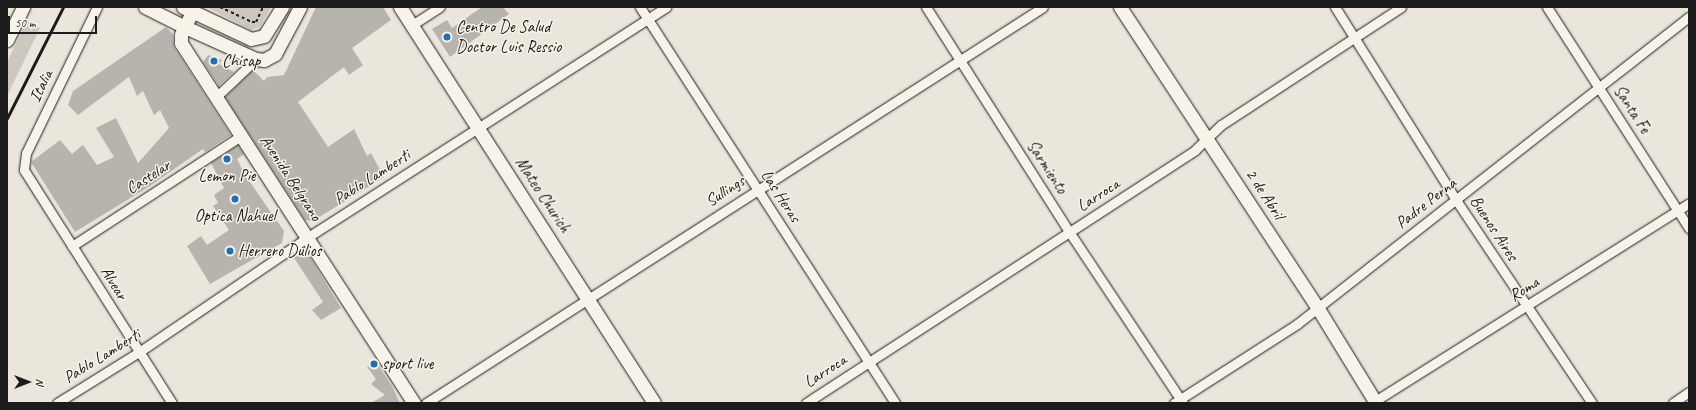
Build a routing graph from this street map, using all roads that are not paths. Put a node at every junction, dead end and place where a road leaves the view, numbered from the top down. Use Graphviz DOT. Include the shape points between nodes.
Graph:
graph roads {
  1 [pos="24,7"];
  2 [pos="97,7"];
  3 [pos="145,7"];
  4 [pos="282,7"];
  5 [pos="300,7"];
  6 [pos="400,7"];
  7 [pos="440,7"];
  8 [pos="640,7"];
  9 [pos="666,7"];
  10 [pos="926,7"];
  11 [pos="1042,7"];
  12 [pos="1335,7"];
  13 [pos="1401,7"];
  14 [pos="1547,7"];
  15 [pos="1123,8"];
  16 [pos="188,9"];
  17 [pos="1689,17"];
  18 [pos="647,19"];
  19 [pos="412,25"];
  20 [pos="184,27"];
  21 [pos="1354,37"];
  22 [pos="7,40"];
  23 [pos="256,59"];
  24 [pos="959,59"];
  25 [pos="1599,88"];
  26 [pos="216,97"];
  27 [pos="478,129"];
  28 [pos="242,135"];
  29 [pos="1206,138"];
  30 [pos="30,180"];
  31 [pos="758,188"];
  32 [pos="1456,200"];
  33 [pos="1689,203"];
  34 [pos="1678,210"];
  35 [pos="1689,228"];
  36 [pos="1070,233"];
  37 [pos="308,237"];
  38 [pos="72,246"];
  39 [pos="590,299"];
  40 [pos="1526,306"];
  41 [pos="1317,307"];
  42 [pos="139,352"];
  43 [pos="869,362"];
  44 [pos="1689,392"];
  45 [pos="1179,402"];
  46 [pos="1376,402"];
  47 [pos="57,403"];
  48 [pos="172,403"];
  49 [pos="414,403"];
  50 [pos="426,403"];
  51 [pos="654,403"];
  52 [pos="806,403"];
  53 [pos="895,403"];
  54 [pos="1592,403"];
  55 [pos="1673,403"];
  1 -- 22 [label="street"];
  2 -- 30 [label="street, Italia" via="26,153 24,170"];
  3 -- 20 [label="street"];
  4 -- 16 [label="street" via="264,36 251,39"];
  5 -- 23 [label="street" via="275,54 264,60"];
  6 -- 19 [label="street, Mateo Churich"];
  7 -- 19 [label="street"];
  8 -- 18 [label="street, Las Heras"];
  9 -- 18 [label="street, Pablo Lamberti"];
  10 -- 24 [label="street, Sarmiento"];
  11 -- 24 [label="street, Sullings"];
  12 -- 21 [label="street, Buenos Aires"];
  13 -- 21 [label="street, Larroca"];
  14 -- 25 [label="street, Santa Fe"];
  15 -- 29 [label="street, 2 de Abril"];
  16 -- 20 [label="street, Avenida Belgrano"];
  17 -- 25 [label="street, Padre Perna"];
  18 -- 27 [label="street, Pablo Lamberti"];
  18 -- 31 [label="street, Las Heras"];
  19 -- 27 [label="street, Mateo Churich"];
  20 -- 23 [label="street"];
  20 -- 26 [label="street, Avenida Belgrano" via="181,43"];
  21 -- 29 [label="street, Larroca" via="1221,125"];
  21 -- 32 [label="street, Buenos Aires"];
  23 -- 26 [label="street"];
  24 -- 31 [label="street, Sullings"];
  24 -- 36 [label="street, Sarmiento"];
  25 -- 32 [label="street, Padre Perna"];
  25 -- 34 [label="street, Santa Fe"];
  26 -- 28 [label="street, Avenida Belgrano"];
  27 -- 37 [label="street, Pablo Lamberti"];
  27 -- 39 [label="street, Mateo Churich"];
  28 -- 37 [label="street, Avenida Belgrano"];
  28 -- 38 [label="street, Castelar"];
  29 -- 36 [label="street, Larroca" via="1195,150"];
  29 -- 41 [label="street, 2 de Abril"];
  30 -- 38 [label="street, Alvear"];
  31 -- 39 [label="street, Sullings"];
  31 -- 43 [label="street, Las Heras"];
  32 -- 40 [label="street, Buenos Aires"];
  32 -- 41 [label="street, Padre Perna"];
  33 -- 34 [label="street, Roma"];
  34 -- 35 [label="street, Santa Fe"];
  34 -- 40 [label="street, Roma"];
  36 -- 43 [label="street, Larroca"];
  36 -- 45 [label="street, Sarmiento"];
  37 -- 42 [label="street, Pablo Lamberti"];
  37 -- 49 [label="street, Avenida Belgrano"];
  38 -- 42 [label="street, Alvear"];
  39 -- 50 [label="street, Sullings"];
  39 -- 51 [label="street, Mateo Churich"];
  40 -- 46 [label="street, Roma"];
  40 -- 54 [label="street, Buenos Aires"];
  41 -- 45 [label="street, Padre Perna" via="1298,324"];
  41 -- 46 [label="street, 2 de Abril"];
  42 -- 47 [label="street, Pablo Lamberti"];
  42 -- 48 [label="street, Alvear"];
  43 -- 52 [label="street, Larroca"];
  43 -- 53 [label="street, Las Heras"];
  44 -- 55 [label="street"];
}
